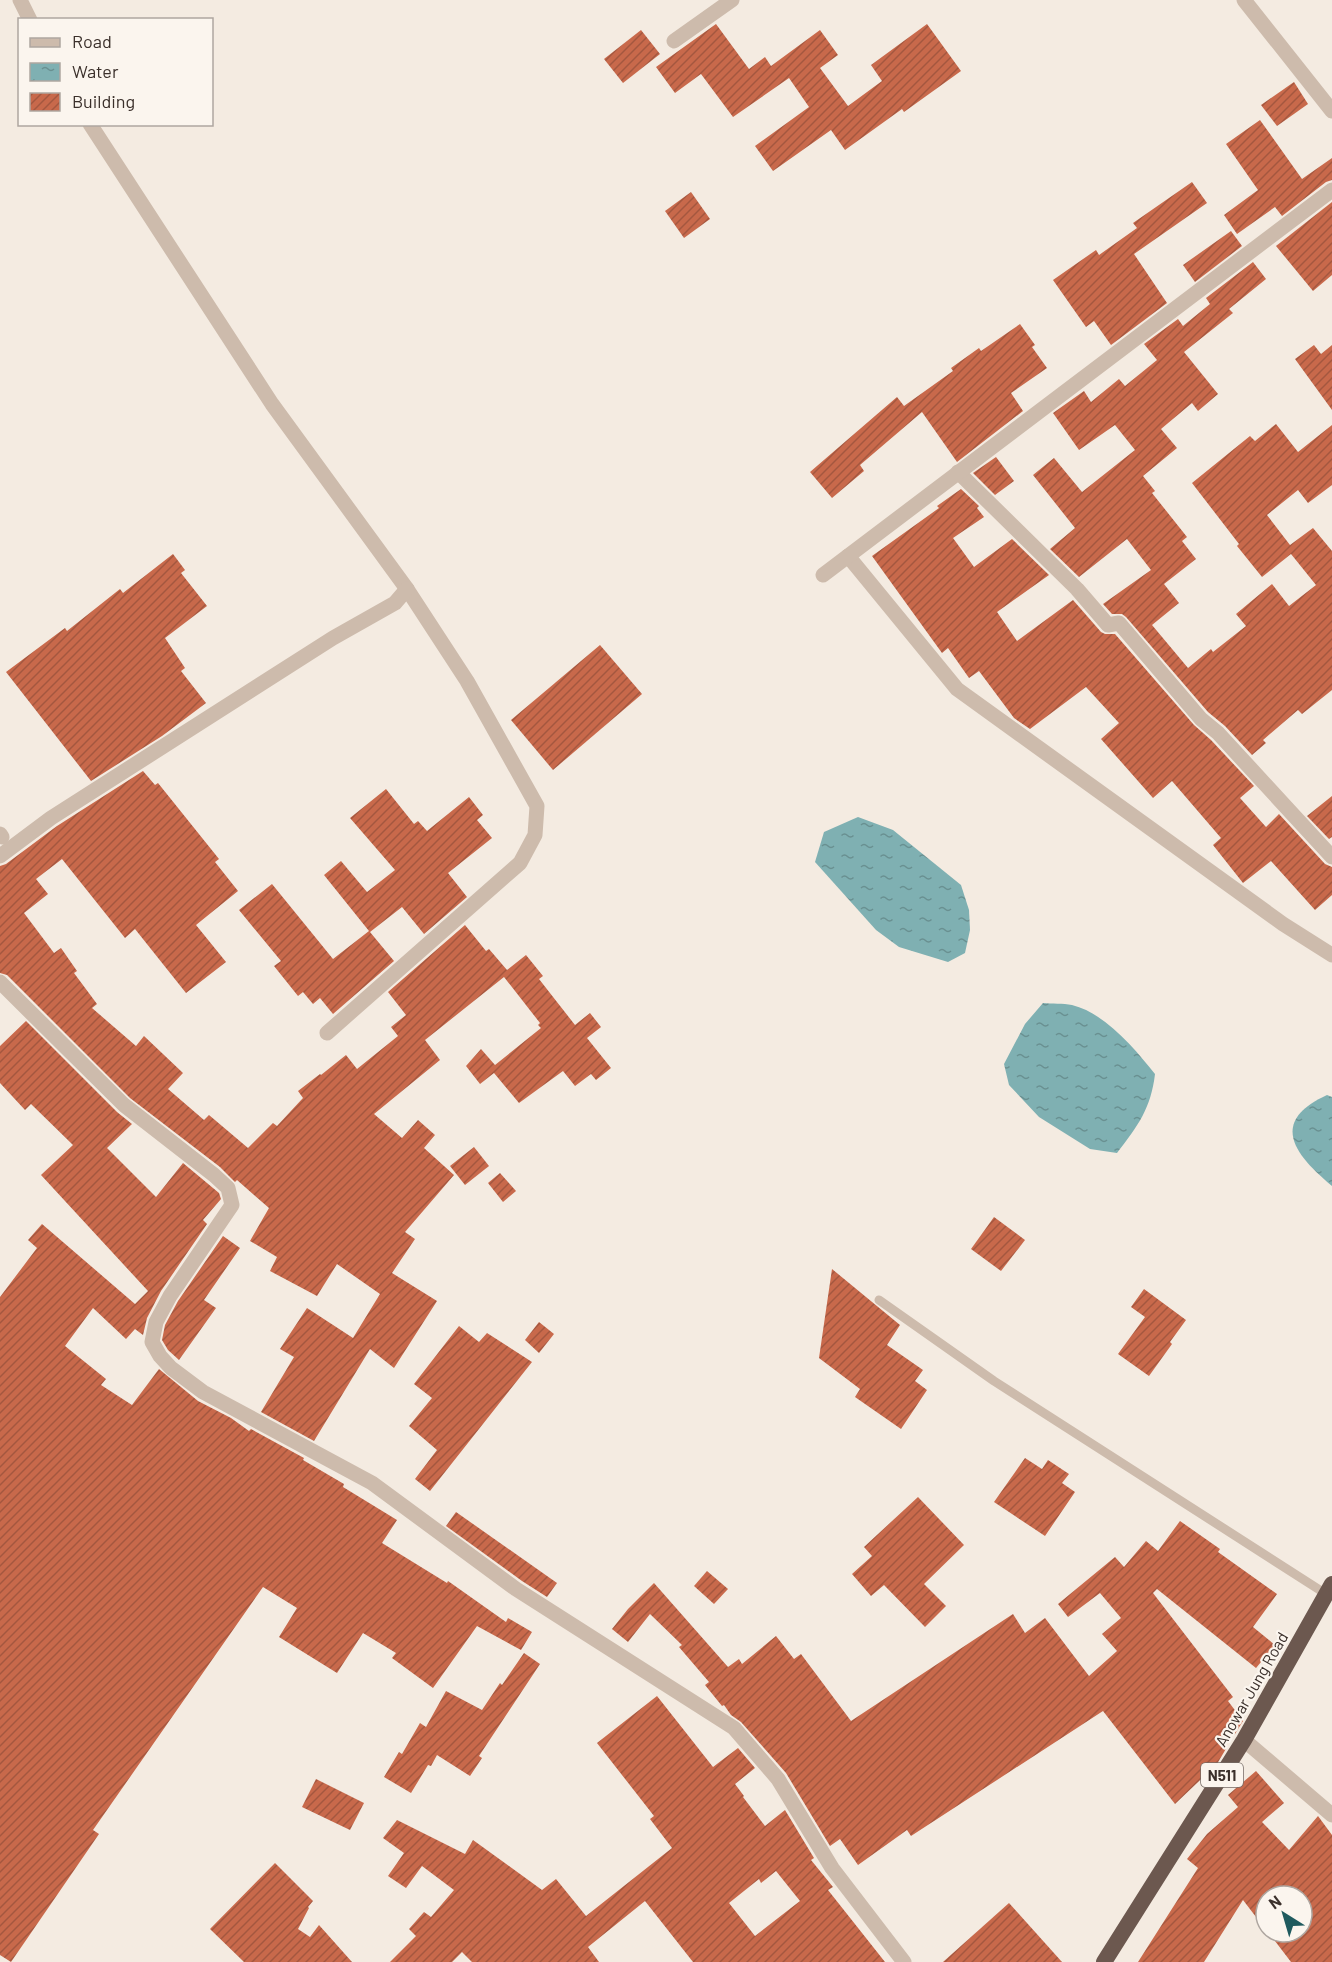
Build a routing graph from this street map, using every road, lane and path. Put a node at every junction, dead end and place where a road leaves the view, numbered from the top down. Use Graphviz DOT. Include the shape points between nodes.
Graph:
graph roads {
  1 [pos="20,0"];
  2 [pos="732,0"];
  3 [pos="1244,0"];
  4 [pos="29,18"];
  5 [pos="674,41"];
  6 [pos="1332,111"];
  7 [pos="91,126"];
  8 [pos="1332,190"];
  9 [pos="958,472"];
  10 [pos="848,556"];
  11 [pos="823,575"];
  12 [pos="407,589"];
  13 [pos="0,856"];
  14 [pos="1332,857"];
  15 [pos="1332,955"];
  16 [pos="0,982"];
  17 [pos="327,1033"];
  18 [pos="879,1300"];
  19 [pos="1329,1589"];
  20 [pos="1244,1740"];
  21 [pos="1332,1815"];
  22 [pos="904,1962"];
  23 [pos="1104,1962"];
  1 -- 4 [label="street"];
  2 -- 5 [label="street"];
  3 -- 6 [label="street"];
  7 -- 12 [label="street" via="272,404"];
  8 -- 9 [label="street"];
  9 -- 10 [label="street"];
  9 -- 14 [label="street" via="1077,588 1108,625 1119,623 1202,719"];
  10 -- 11 [label="street"];
  10 -- 15 [label="street" via="957,689 1283,924"];
  12 -- 13 [label="street" via="395,603 62,812"];
  12 -- 17 [label="street" via="467,681 537,806 535,835 520,863"];
  16 -- 22 [label="street" via="124,1105 228,1188 232,1205 156,1322 152,1342 171,1368 203,1392 372,1483 516,1589 734,1728 778,1779 832,1868"];
  18 -- 19 [label="lane" via="994,1381"];
  19 -- 20 [label="highway, Anowar Jung Road / N511"];
  20 -- 21 [label="street"];
  20 -- 23 [label="highway, Anowar Jung Road / N511"];
}
